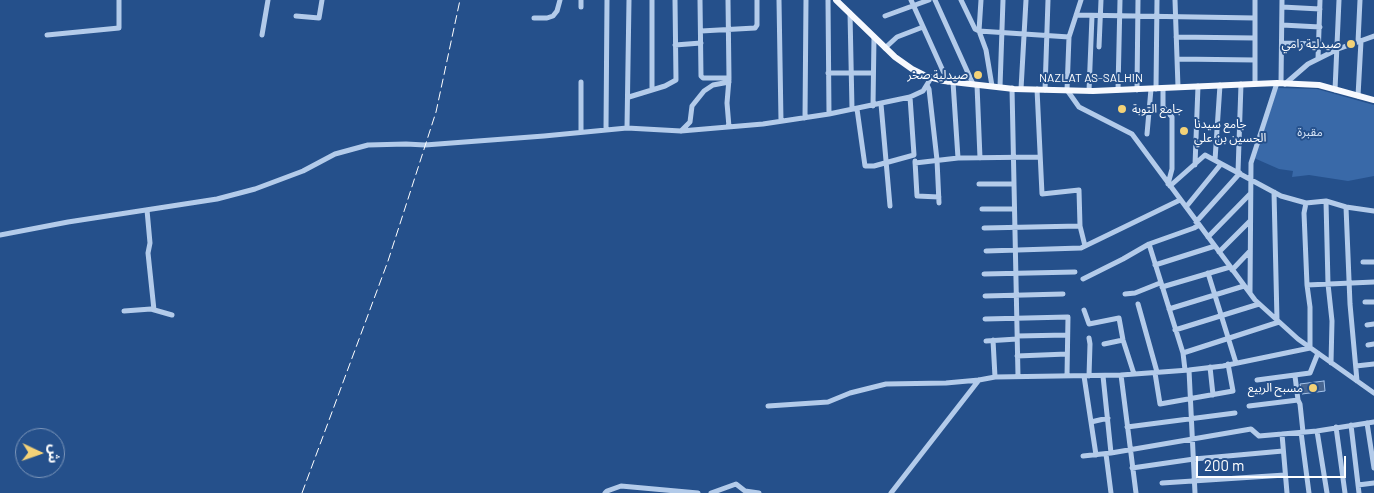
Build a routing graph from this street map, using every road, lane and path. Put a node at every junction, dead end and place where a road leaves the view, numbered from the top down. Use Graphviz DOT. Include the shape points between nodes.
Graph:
graph roads {
  1 [pos="119,0"];
  2 [pos="268,0"];
  3 [pos="322,0"];
  4 [pos="560,0"];
  5 [pos="581,0"];
  6 [pos="607,0"];
  7 [pos="629,0"];
  8 [pos="652,0"];
  9 [pos="675,0"];
  10 [pos="700,0"];
  11 [pos="728,0"];
  12 [pos="757,0"];
  13 [pos="779,0"];
  14 [pos="806,0"];
  15 [pos="828,0"];
  16 [pos="836,0"];
  17 [pos="929,0"];
  18 [pos="935,0"];
  19 [pos="960,0"];
  20 [pos="981,0"];
  21 [pos="1003,0"];
  22 [pos="1026,0"];
  23 [pos="1048,0"];
  24 [pos="1081,0"];
  25 [pos="1101,0"];
  26 [pos="1120,0"];
  27 [pos="1138,0"];
  28 [pos="1157,0"];
  29 [pos="1174,0"];
  30 [pos="1255,0"];
  31 [pos="1282,0"];
  32 [pos="1320,0"];
  33 [pos="1339,0"];
  34 [pos="1360,0"];
  35 [pos="913,3"];
  36 [pos="581,7"];
  37 [pos="1282,7"];
  38 [pos="1320,9"];
  39 [pos="850,12"];
  40 [pos="1076,15"];
  41 [pos="296,16"];
  42 [pos="885,16"];
  43 [pos="1092,16"];
  44 [pos="1101,16"];
  45 [pos="1120,16"];
  46 [pos="1138,16"];
  47 [pos="1157,16"];
  48 [pos="1176,17"];
  49 [pos="534,18"];
  50 [pos="1255,18"];
  51 [pos="1282,25"];
  52 [pos="923,26"];
  53 [pos="1320,27"];
  54 [pos="728,29"];
  55 [pos="701,31"];
  56 [pos="979,31"];
  57 [pos="1001,33"];
  58 [pos="1025,34"];
  59 [pos="47,35"];
  60 [pos="262,35"];
  61 [pos="1046,36"];
  62 [pos="1374,36"];
  63 [pos="874,37"];
  64 [pos="1069,37"];
  65 [pos="1176,38"];
  66 [pos="1255,38"];
  67 [pos="1360,41"];
  68 [pos="701,43"];
  69 [pos="1282,43"];
  70 [pos="1319,44"];
  71 [pos="675,45"];
  72 [pos="1099,47"];
  73 [pos="885,48"];
  74 [pos="1338,48"];
  75 [pos="1177,58"];
  76 [pos="1318,59"];
  77 [pos="1255,60"];
  78 [pos="828,73"];
  79 [pos="852,73"];
  80 [pos="873,73"];
  81 [pos="729,80"];
  82 [pos="929,81"];
  83 [pos="581,82"];
  84 [pos="950,82"];
  85 [pos="1281,83"];
  86 [pos="975,84"];
  87 [pos="1241,84"];
  88 [pos="1255,84"];
  89 [pos="1220,85"];
  90 [pos="992,86"];
  91 [pos="1198,86"];
  92 [pos="1000,87"];
  93 [pos="1178,87"];
  94 [pos="1012,88"];
  95 [pos="652,89"];
  96 [pos="1022,89"];
  97 [pos="1037,89"];
  98 [pos="1156,89"];
  99 [pos="1045,90"];
  100 [pos="1067,90"];
  101 [pos="1118,90"];
  102 [pos="1137,90"];
  103 [pos="1336,90"];
  104 [pos="1089,91"];
  105 [pos="1358,96"];
  106 [pos="629,97"];
  107 [pos="910,97"];
  108 [pos="1374,100"];
  109 [pos="880,104"];
  110 [pos="873,106"];
  111 [pos="854,109"];
  112 [pos="829,114"];
  113 [pos="805,118"];
  114 [pos="781,121"];
  115 [pos="729,127"];
  116 [pos="628,128"];
  117 [pos="606,130"];
  118 [pos="681,131"];
  119 [pos="581,132"];
  120 [pos="1147,134"];
  121 [pos="914,155"];
  122 [pos="1013,156"];
  123 [pos="1039,157"];
  124 [pos="958,158"];
  125 [pos="980,158"];
  126 [pos="937,160"];
  127 [pos="1215,160"];
  128 [pos="887,162"];
  129 [pos="915,163"];
  130 [pos="1221,164"];
  131 [pos="1195,165"];
  132 [pos="1239,173"];
  133 [pos="1250,178"];
  134 [pos="979,184"];
  135 [pos="1014,184"];
  136 [pos="1169,185"];
  137 [pos="1274,192"];
  138 [pos="1250,194"];
  139 [pos="1180,200"];
  140 [pos="1326,200"];
  141 [pos="1306,203"];
  142 [pos="890,206"];
  143 [pos="1186,207"];
  144 [pos="1346,207"];
  145 [pos="982,209"];
  146 [pos="1014,209"];
  147 [pos="147,210"];
  148 [pos="1374,210"];
  149 [pos="1250,221"];
  150 [pos="1198,223"];
  151 [pos="1080,226"];
  152 [pos="984,228"];
  153 [pos="1015,228"];
  154 [pos="0,235"];
  155 [pos="1208,237"];
  156 [pos="1148,244"];
  157 [pos="1085,246"];
  158 [pos="1214,246"];
  159 [pos="1015,250"];
  160 [pos="1250,250"];
  161 [pos="986,251"];
  162 [pos="1220,252"];
  163 [pos="1363,262"];
  164 [pos="1374,262"];
  165 [pos="1155,265"];
  166 [pos="1231,268"];
  167 [pos="1075,272"];
  168 [pos="1208,273"];
  169 [pos="984,274"];
  170 [pos="1016,274"];
  171 [pos="1083,279"];
  172 [pos="1374,282"];
  173 [pos="1328,284"];
  174 [pos="1349,284"];
  175 [pos="1161,285"];
  176 [pos="1306,285"];
  177 [pos="1244,286"];
  178 [pos="1063,294"];
  179 [pos="1124,294"];
  180 [pos="1250,294"];
  181 [pos="1016,295"];
  182 [pos="1215,295"];
  183 [pos="985,296"];
  184 [pos="1365,302"];
  185 [pos="1374,302"];
  186 [pos="1138,304"];
  187 [pos="1259,304"];
  188 [pos="124,310"];
  189 [pos="154,310"];
  190 [pos="1084,310"];
  191 [pos="1169,310"];
  192 [pos="172,315"];
  193 [pos="1222,316"];
  194 [pos="1016,318"];
  195 [pos="985,319"];
  196 [pos="1278,321"];
  197 [pos="1374,324"];
  198 [pos="1368,325"];
  199 [pos="1175,330"];
  200 [pos="1067,335"];
  201 [pos="1017,338"];
  202 [pos="1089,338"];
  203 [pos="1230,338"];
  204 [pos="994,340"];
  205 [pos="1123,340"];
  206 [pos="986,341"];
  207 [pos="1104,344"];
  208 [pos="1310,348"];
  209 [pos="1183,353"];
  210 [pos="1318,353"];
  211 [pos="1067,354"];
  212 [pos="1017,356"];
  213 [pos="1236,362"];
  214 [pos="1331,363"];
  215 [pos="1228,364"];
  216 [pos="1374,364"];
  217 [pos="1356,366"];
  218 [pos="1210,367"];
  219 [pos="1187,370"];
  220 [pos="1156,372"];
  221 [pos="1134,374"];
  222 [pos="1122,375"];
  223 [pos="1018,376"];
  224 [pos="1067,376"];
  225 [pos="1087,376"];
  226 [pos="1103,376"];
  227 [pos="1295,376"];
  228 [pos="995,377"];
  229 [pos="979,380"];
  230 [pos="1256,380"];
  231 [pos="1357,381"];
  232 [pos="1374,393"];
  233 [pos="1212,395"];
  234 [pos="1191,399"];
  235 [pos="1298,400"];
  236 [pos="768,406"];
  237 [pos="1249,406"];
  238 [pos="1235,414"];
  239 [pos="1108,418"];
  240 [pos="1192,419"];
  241 [pos="1091,422"];
  242 [pos="1374,422"];
  243 [pos="1367,423"];
  244 [pos="1351,425"];
  245 [pos="1127,427"];
  246 [pos="1336,427"];
  247 [pos="1317,431"];
  248 [pos="1302,432"];
  249 [pos="1282,434"];
  250 [pos="1193,439"];
  251 [pos="1130,450"];
  252 [pos="1283,451"];
  253 [pos="1108,453"];
  254 [pos="1096,454"];
  255 [pos="1083,456"];
  256 [pos="1194,459"];
  257 [pos="1132,468"];
  258 [pos="1374,468"];
  259 [pos="1285,475"];
  260 [pos="1195,480"];
  261 [pos="1162,483"];
  262 [pos="1374,483"];
  263 [pos="1358,485"];
  264 [pos="605,493"];
  265 [pos="698,493"];
  266 [pos="711,493"];
  267 [pos="759,493"];
  268 [pos="891,493"];
  269 [pos="1110,493"];
  270 [pos="1136,493"];
  271 [pos="1195,493"];
  272 [pos="1287,493"];
  273 [pos="1308,493"];
  274 [pos="1327,493"];
  275 [pos="1345,493"];
  276 [pos="1359,493"];
  1 -- 59 [label="street" via="119,28"];
  2 -- 60 [label="street"];
  3 -- 41 [label="street" via="319,18"];
  4 -- 49 [label="street" via="553,16"];
  5 -- 36 [label="street"];
  6 -- 117 [label="street"];
  7 -- 106 [label="street"];
  8 -- 95 [label="street"];
  9 -- 71 [label="street"];
  10 -- 55 [label="street"];
  11 -- 54 [label="street"];
  12 -- 54 [label="street" via="756,27"];
  13 -- 114 [label="street"];
  14 -- 113 [label="street"];
  15 -- 78 [label="street"];
  16 -- 39 [label="main road, NAZLAT AS-SALHIN"];
  17 -- 35 [label="street"];
  18 -- 86 [label="street"];
  19 -- 56 [label="street"];
  20 -- 56 [label="street"];
  21 -- 57 [label="street"];
  22 -- 58 [label="street"];
  23 -- 61 [label="street"];
  24 -- 40 [label="street"];
  25 -- 44 [label="street"];
  26 -- 45 [label="street"];
  27 -- 46 [label="street"];
  28 -- 47 [label="street"];
  29 -- 48 [label="street"];
  30 -- 50 [label="street"];
  31 -- 37 [label="street"];
  32 -- 38 [label="street"];
  33 -- 74 [label="street"];
  34 -- 67 [label="street"];
  35 -- 42 [label="street"];
  35 -- 52 [label="street"];
  37 -- 38 [label="street"];
  37 -- 51 [label="street"];
  38 -- 53 [label="street"];
  39 -- 63 [label="main road, NAZLAT AS-SALHIN"];
  39 -- 79 [label="street"];
  40 -- 43 [label="street"];
  40 -- 64 [label="street"];
  43 -- 44 [label="street"];
  43 -- 104 [label="street"];
  44 -- 45 [label="street"];
  44 -- 72 [label="street"];
  45 -- 46 [label="street"];
  45 -- 101 [label="street"];
  46 -- 47 [label="street"];
  46 -- 102 [label="street"];
  47 -- 48 [label="street"];
  47 -- 98 [label="street"];
  48 -- 50 [label="street"];
  48 -- 65 [label="street"];
  50 -- 66 [label="street"];
  51 -- 53 [label="street"];
  51 -- 69 [label="street"];
  52 -- 73 [label="street" via="897,37"];
  52 -- 84 [label="street"];
  53 -- 70 [label="street"];
  54 -- 55 [label="street"];
  54 -- 81 [label="street"];
  55 -- 68 [label="street"];
  56 -- 57 [label="street"];
  56 -- 90 [label="street"];
  57 -- 58 [label="street"];
  57 -- 92 [label="street"];
  58 -- 61 [label="street"];
  58 -- 96 [label="street"];
  61 -- 64 [label="street"];
  61 -- 99 [label="street"];
  62 -- 67 [label="street"];
  63 -- 73 [label="main road, NAZLAT AS-SALHIN"];
  63 -- 80 [label="street"];
  64 -- 100 [label="street"];
  65 -- 66 [label="street"];
  65 -- 75 [label="street"];
  66 -- 77 [label="street"];
  67 -- 74 [label="street"];
  67 -- 105 [label="street"];
  68 -- 71 [label="street"];
  68 -- 81 [label="street" via="702,78"];
  69 -- 70 [label="street"];
  69 -- 85 [label="street"];
  70 -- 76 [label="street"];
  71 -- 95 [label="street" via="676,80"];
  73 -- 82 [label="main road, NAZLAT AS-SALHIN"];
  74 -- 76 [label="street"];
  74 -- 103 [label="street"];
  75 -- 77 [label="street"];
  75 -- 93 [label="street"];
  76 -- 85 [label="street"];
  77 -- 88 [label="street"];
  78 -- 79 [label="street"];
  78 -- 112 [label="street"];
  79 -- 80 [label="street"];
  79 -- 111 [label="street"];
  80 -- 110 [label="street"];
  81 -- 115 [label="street"];
  81 -- 118 [label="street" via="704,91 692,106 690,122"];
  82 -- 84 [label="main road, NAZLAT AS-SALHIN"];
  82 -- 107 [label="street" via="923,91"];
  82 -- 126 [label="street"];
  83 -- 119 [label="street"];
  84 -- 86 [label="main road, NAZLAT AS-SALHIN"];
  84 -- 124 [label="street"];
  85 -- 88 [label="main road, NAZLAT AS-SALHIN"];
  85 -- 103 [label="main road, NAZLAT AS-SALHIN" via="1319,85"];
  85 -- 133 [label="street" via="1251,163"];
  86 -- 90 [label="main road, NAZLAT AS-SALHIN"];
  86 -- 125 [label="street"];
  87 -- 88 [label="main road, NAZLAT AS-SALHIN"];
  87 -- 89 [label="main road, NAZLAT AS-SALHIN"];
  87 -- 132 [label="street"];
  89 -- 91 [label="main road, NAZLAT AS-SALHIN"];
  89 -- 127 [label="street"];
  90 -- 92 [label="main road, NAZLAT AS-SALHIN"];
  91 -- 93 [label="main road, NAZLAT AS-SALHIN"];
  91 -- 131 [label="street"];
  92 -- 94 [label="main road, NAZLAT AS-SALHIN"];
  93 -- 98 [label="main road, NAZLAT AS-SALHIN"];
  94 -- 96 [label="main road, NAZLAT AS-SALHIN"];
  94 -- 122 [label="street"];
  95 -- 106 [label="street"];
  96 -- 97 [label="main road, NAZLAT AS-SALHIN"];
  97 -- 99 [label="main road, NAZLAT AS-SALHIN"];
  97 -- 123 [label="street"];
  98 -- 102 [label="main road, NAZLAT AS-SALHIN"];
  98 -- 120 [label="street"];
  98 -- 136 [label="street" via="1163,108 1172,116"];
  99 -- 100 [label="main road, NAZLAT AS-SALHIN"];
  100 -- 104 [label="main road, NAZLAT AS-SALHIN"];
  100 -- 136 [label="street" via="1078,107 1132,134"];
  101 -- 102 [label="main road, NAZLAT AS-SALHIN"];
  101 -- 104 [label="main road, NAZLAT AS-SALHIN"];
  103 -- 105 [label="main road, NAZLAT AS-SALHIN"];
  105 -- 108 [label="main road, NAZLAT AS-SALHIN"];
  106 -- 116 [label="street"];
  107 -- 109 [label="street"];
  107 -- 121 [label="street"];
  109 -- 110 [label="street"];
  109 -- 128 [label="street"];
  110 -- 111 [label="street"];
  111 -- 112 [label="street"];
  111 -- 128 [label="street" via="864,166"];
  112 -- 113 [label="street"];
  113 -- 114 [label="street"];
  114 -- 115 [label="street"];
  115 -- 118 [label="street"];
  116 -- 117 [label="street"];
  116 -- 118 [label="street"];
  117 -- 119 [label="street"];
  119 -- 147 [label="street" via="425,145 368,145 335,154 303,171 255,188 217,199"];
  121 -- 128 [label="street"];
  121 -- 129 [label="street"];
  122 -- 123 [label="street"];
  122 -- 125 [label="street"];
  122 -- 135 [label="street"];
  123 -- 151 [label="street" via="1042,194 1079,190"];
  124 -- 125 [label="street"];
  124 -- 126 [label="street"];
  126 -- 129 [label="street"];
  126 -- 129 [label="street" via="939,200 917,196"];
  127 -- 130 [label="street"];
  127 -- 131 [label="street" via="1205,155"];
  128 -- 142 [label="street"];
  130 -- 132 [label="street"];
  130 -- 143 [label="street"];
  131 -- 136 [label="street"];
  132 -- 133 [label="street"];
  132 -- 150 [label="street"];
  133 -- 137 [label="street"];
  133 -- 138 [label="street"];
  134 -- 135 [label="street"];
  135 -- 146 [label="street"];
  136 -- 139 [label="street"];
  137 -- 141 [label="street"];
  137 -- 196 [label="street"];
  138 -- 149 [label="street"];
  138 -- 155 [label="street"];
  139 -- 143 [label="street"];
  139 -- 157 [label="street"];
  140 -- 141 [label="street"];
  140 -- 144 [label="street"];
  140 -- 173 [label="street"];
  141 -- 176 [label="street"];
  143 -- 150 [label="street"];
  144 -- 148 [label="street"];
  144 -- 174 [label="street"];
  145 -- 146 [label="street"];
  146 -- 153 [label="street"];
  147 -- 154 [label="street"];
  147 -- 189 [label="street"];
  149 -- 160 [label="street"];
  149 -- 162 [label="street"];
  150 -- 155 [label="street"];
  150 -- 156 [label="street" via="1194,228"];
  151 -- 153 [label="street"];
  151 -- 157 [label="street"];
  152 -- 153 [label="street"];
  153 -- 159 [label="street"];
  155 -- 158 [label="street"];
  156 -- 165 [label="street"];
  156 -- 171 [label="street"];
  157 -- 159 [label="street"];
  158 -- 162 [label="street"];
  158 -- 165 [label="street"];
  159 -- 161 [label="street"];
  159 -- 170 [label="street"];
  160 -- 166 [label="street"];
  160 -- 180 [label="street"];
  162 -- 166 [label="street"];
  163 -- 164 [label="street"];
  165 -- 175 [label="street"];
  166 -- 168 [label="street"];
  166 -- 177 [label="street"];
  167 -- 170 [label="street"];
  168 -- 175 [label="street"];
  168 -- 182 [label="street"];
  169 -- 170 [label="street"];
  170 -- 181 [label="street"];
  172 -- 174 [label="street"];
  173 -- 174 [label="street"];
  173 -- 176 [label="street"];
  173 -- 214 [label="street" via="1332,321"];
  174 -- 217 [label="street"];
  175 -- 179 [label="street"];
  175 -- 191 [label="street"];
  176 -- 208 [label="street" via="1310,307"];
  177 -- 180 [label="street"];
  177 -- 182 [label="street"];
  178 -- 181 [label="street"];
  180 -- 187 [label="street"];
  181 -- 183 [label="street"];
  181 -- 194 [label="street"];
  182 -- 191 [label="street"];
  182 -- 193 [label="street"];
  184 -- 185 [label="street"];
  186 -- 220 [label="street"];
  187 -- 193 [label="street"];
  187 -- 196 [label="street"];
  188 -- 189 [label="street"];
  189 -- 192 [label="street"];
  190 -- 205 [label="street" via="1089,324 1119,318"];
  191 -- 199 [label="street"];
  193 -- 199 [label="street"];
  193 -- 203 [label="street"];
  194 -- 195 [label="street"];
  194 -- 200 [label="street" via="1068,316"];
  194 -- 201 [label="street"];
  196 -- 203 [label="street"];
  196 -- 208 [label="street"];
  197 -- 198 [label="street"];
  199 -- 209 [label="street"];
  200 -- 201 [label="street"];
  200 -- 211 [label="street"];
  201 -- 204 [label="street"];
  201 -- 212 [label="street"];
  202 -- 225 [label="street"];
  203 -- 209 [label="street"];
  203 -- 213 [label="street"];
  204 -- 206 [label="street"];
  204 -- 228 [label="street"];
  205 -- 207 [label="street"];
  205 -- 221 [label="street"];
  208 -- 210 [label="street"];
  208 -- 213 [label="street"];
  209 -- 219 [label="street"];
  210 -- 214 [label="street"];
  210 -- 227 [label="street" via="1310,373"];
  211 -- 212 [label="street"];
  211 -- 224 [label="street"];
  212 -- 223 [label="street"];
  213 -- 215 [label="street"];
  214 -- 231 [label="street"];
  215 -- 218 [label="street"];
  215 -- 233 [label="street" via="1233,391"];
  216 -- 217 [label="street"];
  217 -- 231 [label="street"];
  218 -- 219 [label="street"];
  218 -- 233 [label="street"];
  219 -- 220 [label="street"];
  219 -- 234 [label="street"];
  220 -- 221 [label="street"];
  220 -- 234 [label="street" via="1160,404"];
  221 -- 222 [label="street"];
  222 -- 226 [label="street"];
  222 -- 245 [label="street"];
  223 -- 224 [label="street"];
  223 -- 228 [label="street"];
  224 -- 225 [label="street"];
  225 -- 226 [label="street"];
  225 -- 241 [label="street"];
  226 -- 239 [label="street"];
  227 -- 230 [label="street"];
  227 -- 235 [label="street"];
  228 -- 229 [label="street"];
  229 -- 236 [label="street" via="886,384 828,402"];
  229 -- 268 [label="street"];
  231 -- 232 [label="street"];
  233 -- 234 [label="street"];
  234 -- 240 [label="street"];
  235 -- 237 [label="street"];
  235 -- 248 [label="street"];
  238 -- 240 [label="street"];
  239 -- 241 [label="street"];
  239 -- 253 [label="street"];
  240 -- 245 [label="street"];
  240 -- 250 [label="street"];
  241 -- 254 [label="street"];
  242 -- 243 [label="street"];
  243 -- 244 [label="street"];
  243 -- 258 [label="street"];
  244 -- 246 [label="street"];
  244 -- 263 [label="street"];
  245 -- 251 [label="street"];
  246 -- 247 [label="street"];
  246 -- 275 [label="street"];
  247 -- 248 [label="street"];
  247 -- 274 [label="street"];
  248 -- 249 [label="street"];
  248 -- 273 [label="street"];
  249 -- 250 [label="street" via="1259,436 1250,429"];
  249 -- 252 [label="street"];
  250 -- 251 [label="street"];
  250 -- 256 [label="street"];
  251 -- 253 [label="street"];
  251 -- 257 [label="street"];
  252 -- 256 [label="street"];
  252 -- 259 [label="street"];
  253 -- 254 [label="street"];
  253 -- 269 [label="street"];
  254 -- 255 [label="street"];
  256 -- 257 [label="street"];
  256 -- 260 [label="street"];
  257 -- 270 [label="street"];
  259 -- 260 [label="street"];
  259 -- 272 [label="street"];
  260 -- 261 [label="street"];
  260 -- 271 [label="street"];
  262 -- 263 [label="street"];
  263 -- 276 [label="street"];
  264 -- 265 [label="street" via="621,486"];
  266 -- 267 [label="street" via="736,484"];
}
